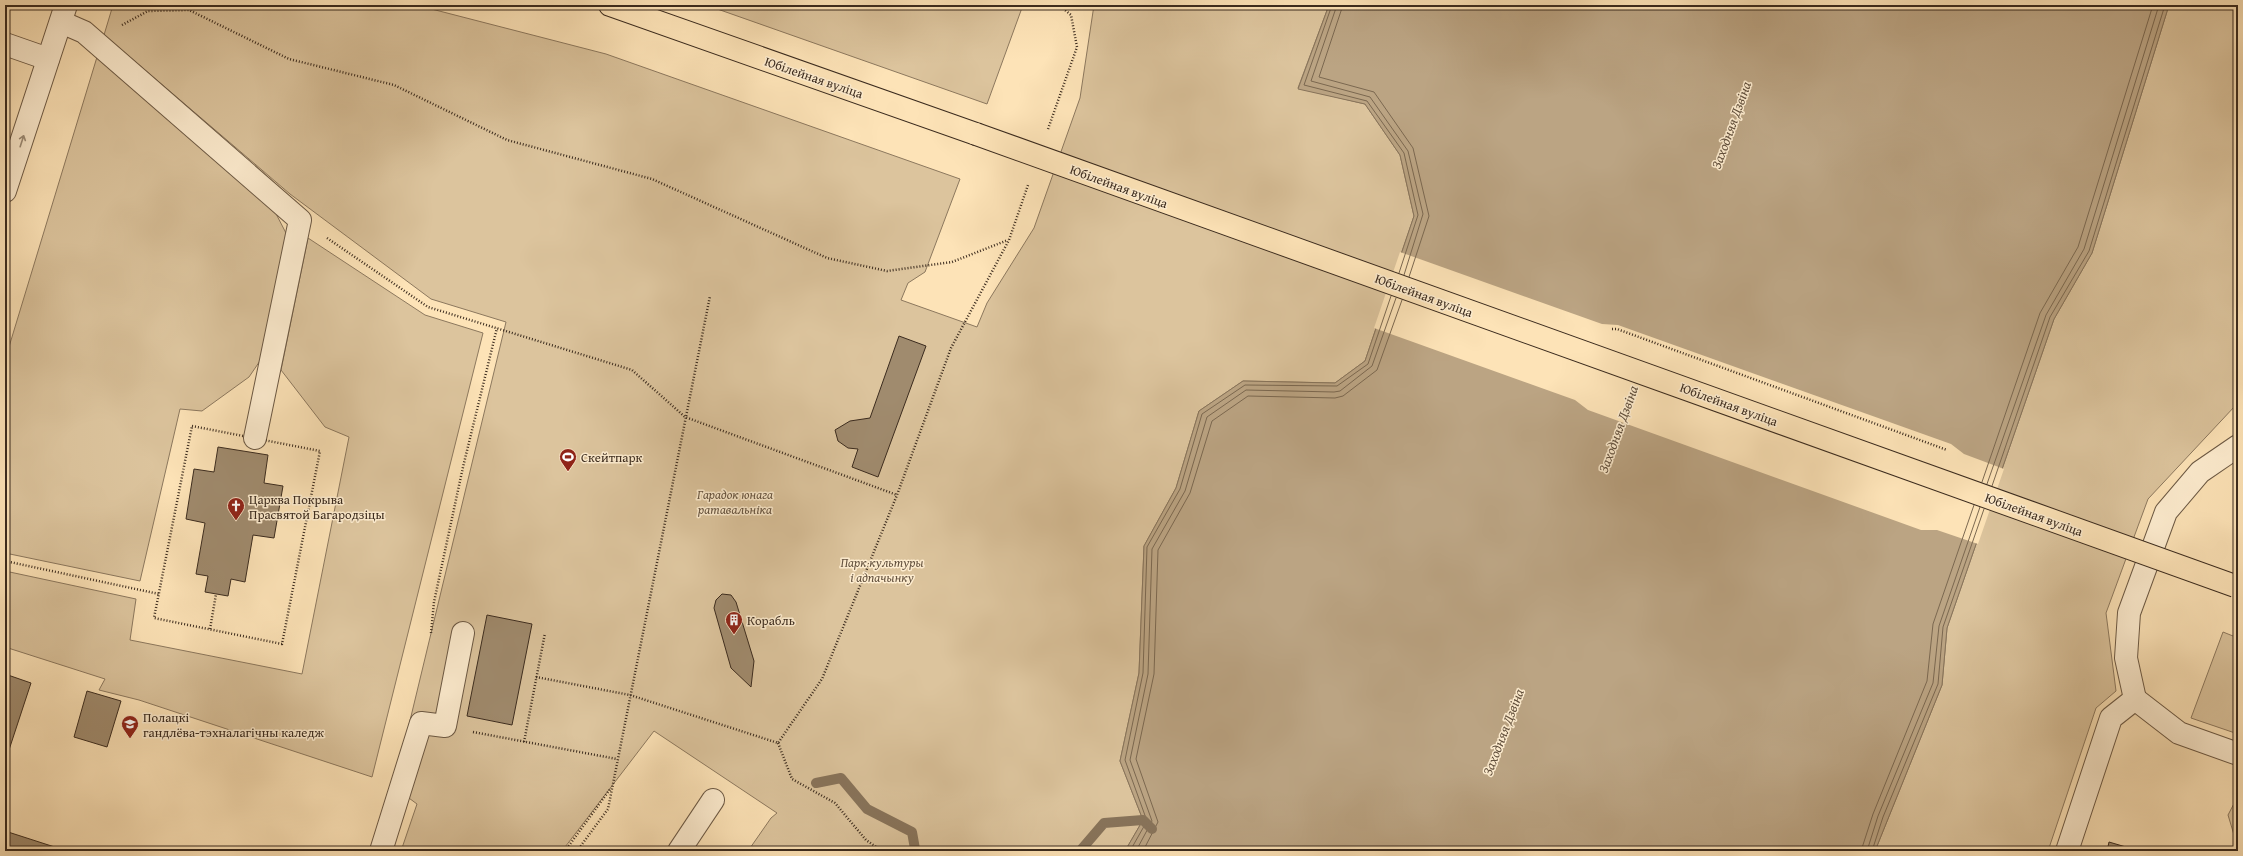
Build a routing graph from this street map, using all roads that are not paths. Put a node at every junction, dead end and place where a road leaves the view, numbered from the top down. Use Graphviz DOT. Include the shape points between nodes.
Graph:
graph roads {
  1 [pos="610,5"];
  2 [pos="59,11"];
  3 [pos="5,44"];
  4 [pos="48,59"];
  5 [pos="5,191"];
  6 [pos="255,438"];
  7 [pos="2238,446"];
  8 [pos="2236,586"];
  9 [pos="463,633"];
  10 [pos="2135,699"];
  11 [pos="2238,754"];
  12 [pos="714,800"];
  13 [pos="381,851"];
  14 [pos="679,851"];
  15 [pos="2067,851"];
  1 -- 8 [label="main road, Юбілейная вуліца, bridge"];
  2 -- 4 [label="street"];
  2 -- 6 [label="street" via="300,220"];
  3 -- 4 [label="street"];
  5 -- 4 [label="street, one-way"];
  7 -- 10 [label="street" via="2200,472 2166,512 2129,613 2126,658"];
  9 -- 13 [label="street" via="445,726 421,722"];
  10 -- 11 [label="street" via="2179,733"];
  10 -- 15 [label="street" via="2111,718"];
  12 -- 14 [label="street"];
}
